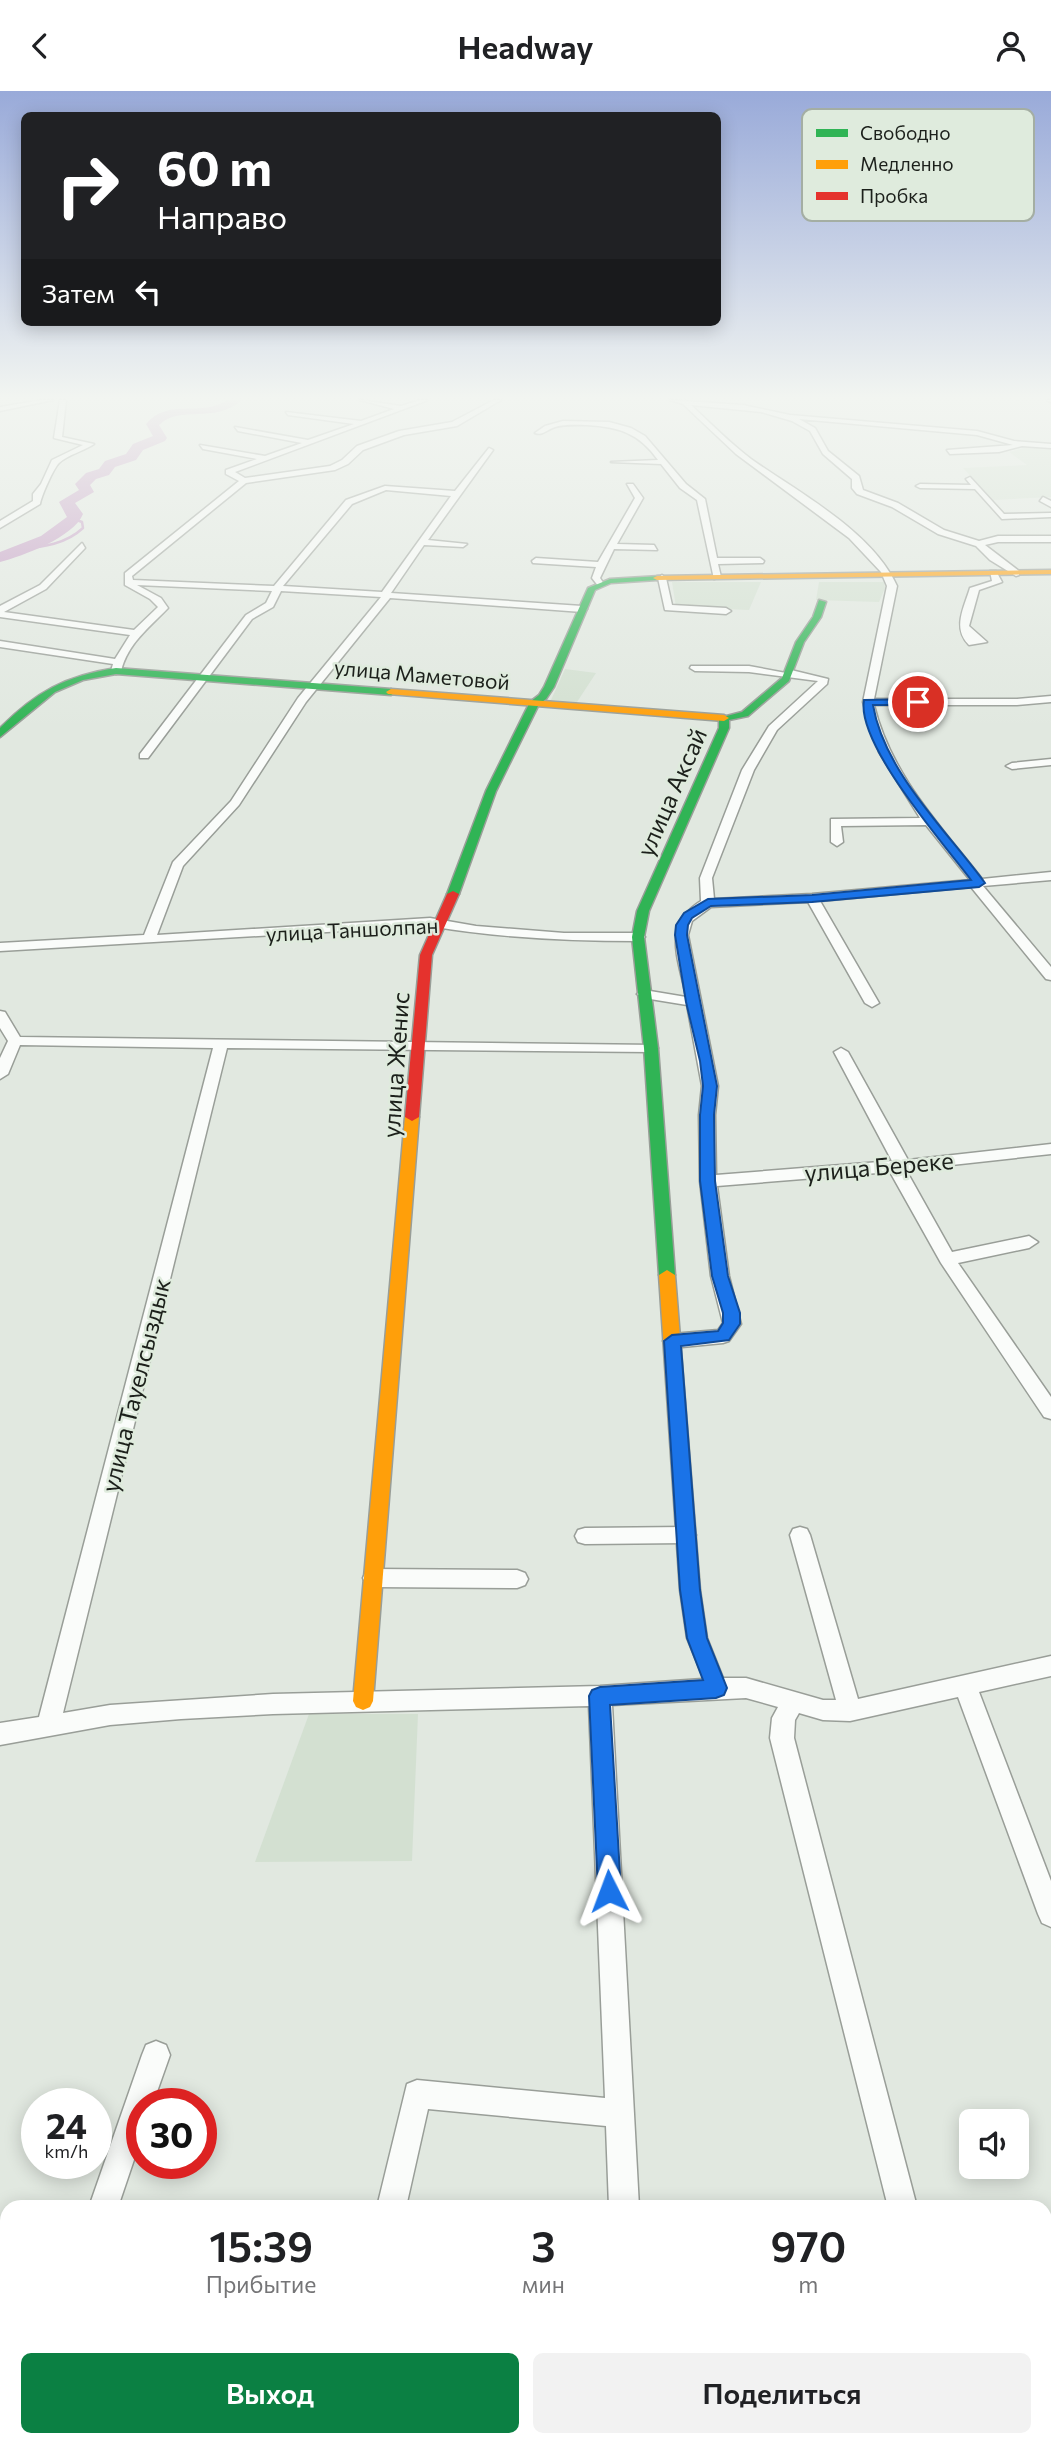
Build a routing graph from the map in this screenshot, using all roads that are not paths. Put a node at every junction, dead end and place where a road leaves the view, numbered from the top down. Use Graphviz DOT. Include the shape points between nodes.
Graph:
graph roads {
  1 [pos="24,510"];
  2 [pos="205,510"];
  3 [pos="342,510"];
  4 [pos="446,510"];
  5 [pos="633,510"];
  6 [pos="703,510"];
  7 [pos="818,510"];
  8 [pos="904,510"];
  9 [pos="996,510"];
  10 [pos="1051,515"];
  11 [pos="0,525"];
  12 [pos="1051,539"];
  13 [pos="423,542"];
  14 [pos="463,544"];
  15 [pos="979,544"];
  16 [pos="82,546"];
  17 [pos="613,546"];
  18 [pos="654,548"];
  19 [pos="536,561"];
  20 [pos="760,561"];
  21 [pos="601,565"];
  22 [pos="715,569"];
  23 [pos="1051,572"];
  24 [pos="993,573"];
  25 [pos="1016,573"];
  26 [pos="889,575"];
  27 [pos="662,578"];
  28 [pos="128,583"];
  29 [pos="599,584"];
  30 [pos="278,589"];
  31 [pos="387,595"];
  32 [pos="822,602"];
  33 [pos="582,609"];
  34 [pos="726,611"];
  35 [pos="0,612"];
  36 [pos="963,629"];
  37 [pos="134,633"];
  38 [pos="0,644"];
  39 [pos="117,666"];
  40 [pos="695,668"];
  41 [pos="790,675"];
  42 [pos="202,678"];
  43 [pos="313,686"];
  44 [pos="1051,699"];
  45 [pos="535,702"];
  46 [pos="868,702"];
  47 [pos="724,718"];
  48 [pos="0,734"];
  49 [pos="144,756"];
  50 [pos="1051,762"];
  51 [pos="1012,766"];
  52 [pos="931,821"];
  53 [pos="837,842"];
  54 [pos="1051,876"];
  55 [pos="976,883"];
  56 [pos="812,898"];
  57 [pos="708,903"];
  58 [pos="442,923"];
  59 [pos="638,937"];
  60 [pos="149,939"];
  61 [pos="0,948"];
  62 [pos="1051,976"];
  63 [pos="644,993"];
  64 [pos="692,1002"];
  65 [pos="872,1003"];
  66 [pos="0,1015"];
  67 [pos="15,1041"];
  68 [pos="221,1044"];
  69 [pos="421,1046"];
  70 [pos="650,1048"];
  71 [pos="841,1052"];
  72 [pos="0,1074"];
  73 [pos="1051,1149"];
  74 [pos="899,1166"];
  75 [pos="708,1181"];
  76 [pos="1029,1242"];
  77 [pos="947,1259"];
  78 [pos="672,1341"];
  79 [pos="1051,1412"];
  80 [pos="686,1535"];
  81 [pos="800,1535"];
  82 [pos="585,1537"];
  83 [pos="374,1578"];
  84 [pos="517,1579"];
  85 [pos="1051,1666"];
  86 [pos="966,1687"];
  87 [pos="716,1688"];
  88 [pos="600,1696"];
  89 [pos="363,1701"];
  90 [pos="794,1702"];
  91 [pos="850,1711"];
  92 [pos="48,1726"];
  93 [pos="0,1734"];
  94 [pos="1051,1914"];
  95 [pos="156,2055"];
  96 [pos="620,2113"];
  97 [pos="105,2200"];
  98 [pos="393,2200"];
  99 [pos="624,2200"];
  100 [pos="901,2200"];
  1 -- 11 [label="street"];
  2 -- 28 [label="street" via="128,575"];
  3 -- 30 [label="street"];
  4 -- 13 [label="street"];
  5 -- 17 [label="street, улица Женис"];
  6 -- 22 [label="street"];
  7 -- 26 [label="street" via="864,547"];
  8 -- 15 [label="street" via="941,531"];
  9 -- 10 [label="street" via="1002,517"];
  12 -- 15 [label="street" via="998,539"];
  13 -- 14 [label="street"];
  13 -- 31 [label="street"];
  15 -- 25 [label="street"];
  16 -- 35 [label="street" via="43,587"];
  17 -- 18 [label="street"];
  17 -- 21 [label="street, улица Женис"];
  19 -- 21 [label="street"];
  20 -- 22 [label="street"];
  21 -- 29 [label="street, улица Женис" via="596,578"];
  22 -- 26 [label="street"];
  22 -- 27 [label="street"];
  23 -- 25 [label="street"];
  24 -- 25 [label="street"];
  24 -- 26 [label="street"];
  24 -- 36 [label="street" via="997,582 975,589"];
  26 -- 46 [label="street" via="892,586"];
  27 -- 29 [label="street"];
  27 -- 34 [label="street" via="668,608"];
  28 -- 30 [label="street"];
  28 -- 37 [label="street" via="163,604"];
  29 -- 33 [label="street, улица Женис" via="592,588"];
  30 -- 31 [label="street"];
  30 -- 42 [label="street" via="270,605 250,617"];
  31 -- 33 [label="street"];
  31 -- 43 [label="street"];
  32 -- 41 [label="street"];
  33 -- 45 [label="street, улица Женис" via="549,687"];
  35 -- 37 [label="street"];
  37 -- 39 [label="street"];
  38 -- 39 [label="street"];
  39 -- 42 [label="street, улица Маметовой"];
  39 -- 48 [label="street, улица Маметовой" via="53,685"];
  40 -- 41 [label="street"];
  41 -- 47 [label="street, улица Аксай" via="745,714"];
  41 -- 57 [label="street" via="823,682 773,728 748,770 706,878"];
  42 -- 43 [label="street, улица Маметовой"];
  42 -- 49 [label="street"];
  43 -- 45 [label="street, улица Маметовой"];
  43 -- 60 [label="street" via="235,803 177,865"];
  44 -- 46 [label="street"];
  45 -- 47 [label="street, улица Маметовой"];
  45 -- 58 [label="street, улица Женис" via="491,791"];
  46 -- 52 [label="street" via="870,719 891,766"];
  47 -- 59 [label="street, улица Аксай" via="724,728 643,911"];
  50 -- 51 [label="street"];
  52 -- 53 [label="street" via="835,822"];
  52 -- 55 [label="street"];
  54 -- 55 [label="street"];
  55 -- 56 [label="street"];
  55 -- 62 [label="street"];
  56 -- 57 [label="street"];
  56 -- 65 [label="street"];
  57 -- 64 [label="street" via="688,915 682,925"];
  58 -- 59 [label="street, улица Таншолпан" via="564,937"];
  58 -- 60 [label="street, улица Таншолпан"];
  58 -- 69 [label="street, улица Женис" via="426,955"];
  59 -- 63 [label="street, улица Аксай"];
  60 -- 61 [label="street, улица Таншолпан"];
  63 -- 64 [label="street"];
  63 -- 70 [label="street, улица Аксай"];
  64 -- 75 [label="street" via="710,1086"];
  66 -- 67 [label="street"];
  67 -- 68 [label="street"];
  67 -- 72 [label="street"];
  68 -- 69 [label="street"];
  68 -- 92 [label="street, улица Тауелсыздык"];
  69 -- 70 [label="street"];
  69 -- 83 [label="street, улица Женис"];
  70 -- 78 [label="street, улица Аксай"];
  71 -- 74 [label="street"];
  73 -- 74 [label="street, улица Береке"];
  74 -- 75 [label="street, улица Береке"];
  74 -- 77 [label="street"];
  75 -- 78 [label="street" via="720,1276 732,1324 723,1336"];
  76 -- 77 [label="street"];
  77 -- 79 [label="street"];
  78 -- 80 [label="street, улица Аксай"];
  80 -- 82 [label="street"];
  80 -- 87 [label="street, улица Аксай" via="697,1638"];
  81 -- 91 [label="street"];
  83 -- 84 [label="street"];
  83 -- 89 [label="street, улица Женис"];
  85 -- 86 [label="street"];
  86 -- 91 [label="street"];
  86 -- 94 [label="street"];
  87 -- 88 [label="street"];
  87 -- 90 [label="street" via="746,1688"];
  88 -- 89 [label="street"];
  88 -- 96 [label="street"];
  89 -- 92 [label="street" via="134,1713"];
  90 -- 91 [label="street"];
  90 -- 100 [label="street" via="784,1718 782,1738"];
  92 -- 93 [label="street"];
  95 -- 97 [label="street"];
  96 -- 98 [label="street" via="417,2094"];
  96 -- 99 [label="street"];
}
